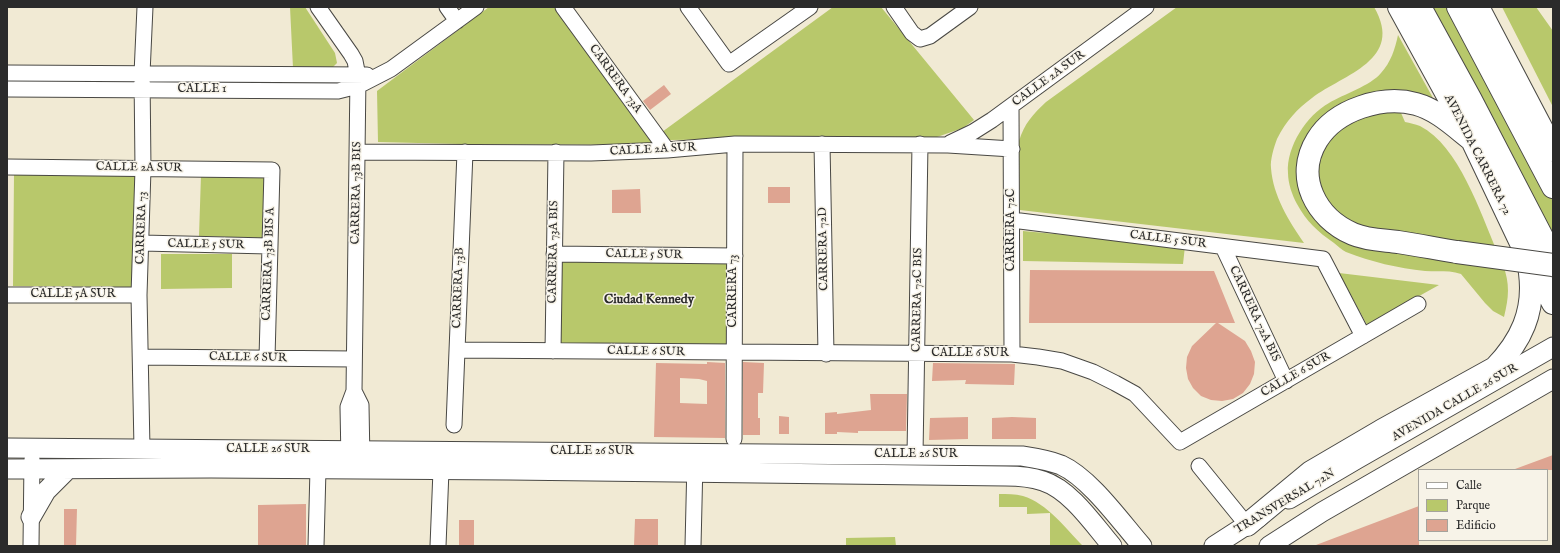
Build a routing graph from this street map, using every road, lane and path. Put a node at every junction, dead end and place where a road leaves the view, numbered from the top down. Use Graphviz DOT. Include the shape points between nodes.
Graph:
graph roads {
  1 [pos="145,7"];
  2 [pos="318,7"];
  3 [pos="447,7"];
  4 [pos="476,7"];
  5 [pos="563,7"];
  6 [pos="688,7"];
  7 [pos="810,7"];
  8 [pos="894,7"];
  9 [pos="970,7"];
  10 [pos="1146,7"];
  11 [pos="1399,7"];
  12 [pos="1420,7"];
  13 [pos="1458,7"];
  14 [pos="1478,7"];
  15 [pos="1130,12"];
  16 [pos="457,21"];
  17 [pos="7,73"];
  18 [pos="142,74"];
  19 [pos="358,81"];
  20 [pos="7,89"];
  21 [pos="143,90"];
  22 [pos="1012,106"];
  23 [pos="1472,140"];
  24 [pos="735,144"];
  25 [pos="822,144"];
  26 [pos="920,144"];
  27 [pos="948,145"];
  28 [pos="1012,149"];
  29 [pos="667,150"];
  30 [pos="1553,150"];
  31 [pos="357,152"];
  32 [pos="464,152"];
  33 [pos="556,152"];
  34 [pos="7,166"];
  35 [pos="144,169"];
  36 [pos="272,170"];
  37 [pos="1553,187"];
  38 [pos="1012,220"];
  39 [pos="142,243"];
  40 [pos="1521,243"];
  41 [pos="269,246"];
  42 [pos="1223,247"];
  43 [pos="554,254"];
  44 [pos="735,256"];
  45 [pos="1553,258"];
  46 [pos="1553,265"];
  47 [pos="7,295"];
  48 [pos="139,295"];
  49 [pos="1553,303"];
  50 [pos="1418,304"];
  51 [pos="1363,336"];
  52 [pos="1553,347"];
  53 [pos="457,350"];
  54 [pos="553,351"];
  55 [pos="734,353"];
  56 [pos="826,354"];
  57 [pos="918,354"];
  58 [pos="1012,354"];
  59 [pos="141,357"];
  60 [pos="267,358"];
  61 [pos="354,359"];
  62 [pos="1553,379"];
  63 [pos="1286,381"];
  64 [pos="454,425"];
  65 [pos="734,439"];
  66 [pos="7,448"];
  67 [pos="32,448"];
  68 [pos="142,449"];
  69 [pos="355,450"];
  70 [pos="695,453"];
  71 [pos="915,455"];
  72 [pos="1022,456"];
  73 [pos="1357,459"];
  74 [pos="1199,466"];
  75 [pos="7,469"];
  76 [pos="318,469"];
  77 [pos="32,470"];
  78 [pos="67,470"];
  79 [pos="356,470"];
  80 [pos="441,470"];
  81 [pos="694,472"];
  82 [pos="1021,477"];
  83 [pos="31,517"];
  84 [pos="1247,525"];
  85 [pos="31,546"];
  86 [pos="316,546"];
  87 [pos="438,546"];
  88 [pos="693,546"];
  89 [pos="1112,546"];
  90 [pos="1142,546"];
  91 [pos="1214,546"];
  92 [pos="1269,546"];
  1 -- 18 [label="street, CARRERA 73"];
  2 -- 19 [label="street, CARRERA 73B BIS" via="355,61"];
  3 -- 16 [label="street"];
  4 -- 16 [label="street, CALLE 1"];
  5 -- 29 [label="street, CARRERA 73A"];
  6 -- 7 [label="street" via="729,64"];
  8 -- 9 [label="street" via="912,33 920,39 930,36"];
  10 -- 15 [label="street, CALLE 2A SUR"];
  11 -- 23 [label="highway, AVENIDA CARRERA 72"];
  12 -- 45 [label="highway, AVENIDA CARRERA 72"];
  13 -- 37 [label="highway"];
  14 -- 30 [label="highway"];
  15 -- 22 [label="street, CALLE 2A SUR"];
  16 -- 19 [label="street, CALLE 1" via="391,69"];
  17 -- 18 [label="street, CALLE 1"];
  18 -- 19 [label="street, CALLE 1"];
  18 -- 21 [label="street, CARRERA 73"];
  19 -- 21 [label="street, CALLE 1" via="338,91"];
  19 -- 31 [label="street, CARRERA 73B BIS"];
  20 -- 21 [label="street, CALLE 1"];
  21 -- 35 [label="street, CARRERA 73"];
  22 -- 27 [label="street, CALLE 2A SUR" via="974,132"];
  22 -- 28 [label="street, CARRERA 72C"];
  23 -- 40 [label="highway, AVENIDA CARRERA 72"];
  23 -- 46 [label="highway, bridge" via="1436,113 1417,104 1388,100 1373,103 1358,108 1327,127 1317,140 1310,155 1307,173 1311,190 1317,206 1332,221 1353,234 1380,241"];
  24 -- 25 [label="street, CALLE 2A SUR"];
  24 -- 29 [label="street, CALLE 2A SUR"];
  24 -- 44 [label="street, CARRERA 73"];
  25 -- 26 [label="street, CALLE 2A SUR"];
  25 -- 56 [label="street, CARRERA 72D"];
  26 -- 27 [label="street, CALLE 2A SUR"];
  26 -- 57 [label="street, CARRERA 72C BIS"];
  27 -- 28 [label="street, CALLE 2A SUR"];
  28 -- 38 [label="street, CARRERA 72C"];
  29 -- 33 [label="street, CALLE 2A SUR"];
  31 -- 32 [label="street, CALLE 2A SUR"];
  31 -- 61 [label="street, CARRERA 73B BIS"];
  32 -- 33 [label="street, CALLE 2A SUR"];
  32 -- 53 [label="street, CARRERA 73B"];
  33 -- 43 [label="street, CARRERA 73A BIS"];
  34 -- 35 [label="street, CALLE 2A SUR"];
  35 -- 36 [label="street, CALLE 2A SUR"];
  35 -- 39 [label="street, CARRERA 73"];
  36 -- 41 [label="street, CARRERA 73B BIS A"];
  38 -- 42 [label="street, CALLE 5 SUR"];
  38 -- 58 [label="street, CARRERA 72C"];
  39 -- 41 [label="street, CALLE 5 SUR"];
  39 -- 48 [label="street, CARRERA 73"];
  40 -- 49 [label="highway, AVENIDA CARRERA 72"];
  40 -- 84 [label="highway" via="1530,271 1528,317 1508,355 1495,368 1311,472"];
  41 -- 60 [label="street, CARRERA 73B BIS A"];
  42 -- 51 [label="street, CALLE 5 SUR" via="1324,259"];
  42 -- 63 [label="street, CARRERA 72A BIS"];
  43 -- 44 [label="street, CALLE 5 SUR"];
  43 -- 54 [label="street, CARRERA 73A BIS"];
  44 -- 55 [label="street, CARRERA 73"];
  47 -- 48 [label="street, CALLE 5A SUR"];
  48 -- 59 [label="street, CARRERA 73"];
  50 -- 51 [label="street, CALLE 6 SUR"];
  51 -- 63 [label="street, CALLE 6 SUR"];
  52 -- 73 [label="main road, AVENIDA CALLE 26 SUR"];
  53 -- 54 [label="street, CALLE 6 SUR"];
  53 -- 64 [label="street, CARRERA 73B"];
  54 -- 55 [label="street, CALLE 6 SUR"];
  55 -- 56 [label="street, CALLE 6 SUR"];
  55 -- 65 [label="street, CARRERA 73"];
  56 -- 57 [label="street, CALLE 6 SUR"];
  57 -- 58 [label="street, CALLE 6 SUR"];
  57 -- 71 [label="street, CARRERA 72C BIS"];
  58 -- 63 [label="street, CALLE 6 SUR" via="1062,361 1115,382 1135,394 1180,442"];
  59 -- 60 [label="street, CALLE 6 SUR"];
  59 -- 68 [label="street, CARRERA 73"];
  60 -- 61 [label="street, CALLE 6 SUR"];
  61 -- 69 [label="street, CARRERA 73B BIS" via="354,391 360,405"];
  62 -- 92 [label="main road" via="1322,512"];
  66 -- 67 [label="main road, CALLE 26 SUR"];
  67 -- 68 [label="main road, CALLE 26 SUR"];
  67 -- 77 [label="street"];
  68 -- 69 [label="main road, CALLE 26 SUR"];
  69 -- 70 [label="main road, CALLE 26 SUR"];
  69 -- 79 [label="street, CARRERA 73B BIS"];
  70 -- 71 [label="main road, CALLE 26 SUR"];
  70 -- 81 [label="street"];
  71 -- 72 [label="main road, CALLE 26 SUR"];
  72 -- 82 [label="main road"];
  72 -- 90 [label="main road, CALLE 26 SUR" via="1043,459 1074,473 1101,499"];
  73 -- 84 [label="main road, TRANSVERSAL 72N"];
  74 -- 84 [label="street"];
  75 -- 77 [label="main road, CALLE 26 SUR"];
  76 -- 78 [label="main road, CALLE 26 SUR"];
  76 -- 79 [label="main road, CALLE 26 SUR"];
  76 -- 86 [label="street"];
  77 -- 78 [label="main road, CALLE 26 SUR"];
  77 -- 83 [label="street"];
  78 -- 83 [label="main road" via="46,491"];
  79 -- 80 [label="main road, CALLE 26 SUR"];
  80 -- 81 [label="main road, CALLE 26 SUR"];
  80 -- 87 [label="street"];
  81 -- 82 [label="main road, CALLE 26 SUR"];
  81 -- 88 [label="street"];
  82 -- 89 [label="main road, CALLE 26 SUR" via="1044,481 1059,489"];
  83 -- 85 [label="street"];
  84 -- 91 [label="main road, TRANSVERSAL 72N"];
}
